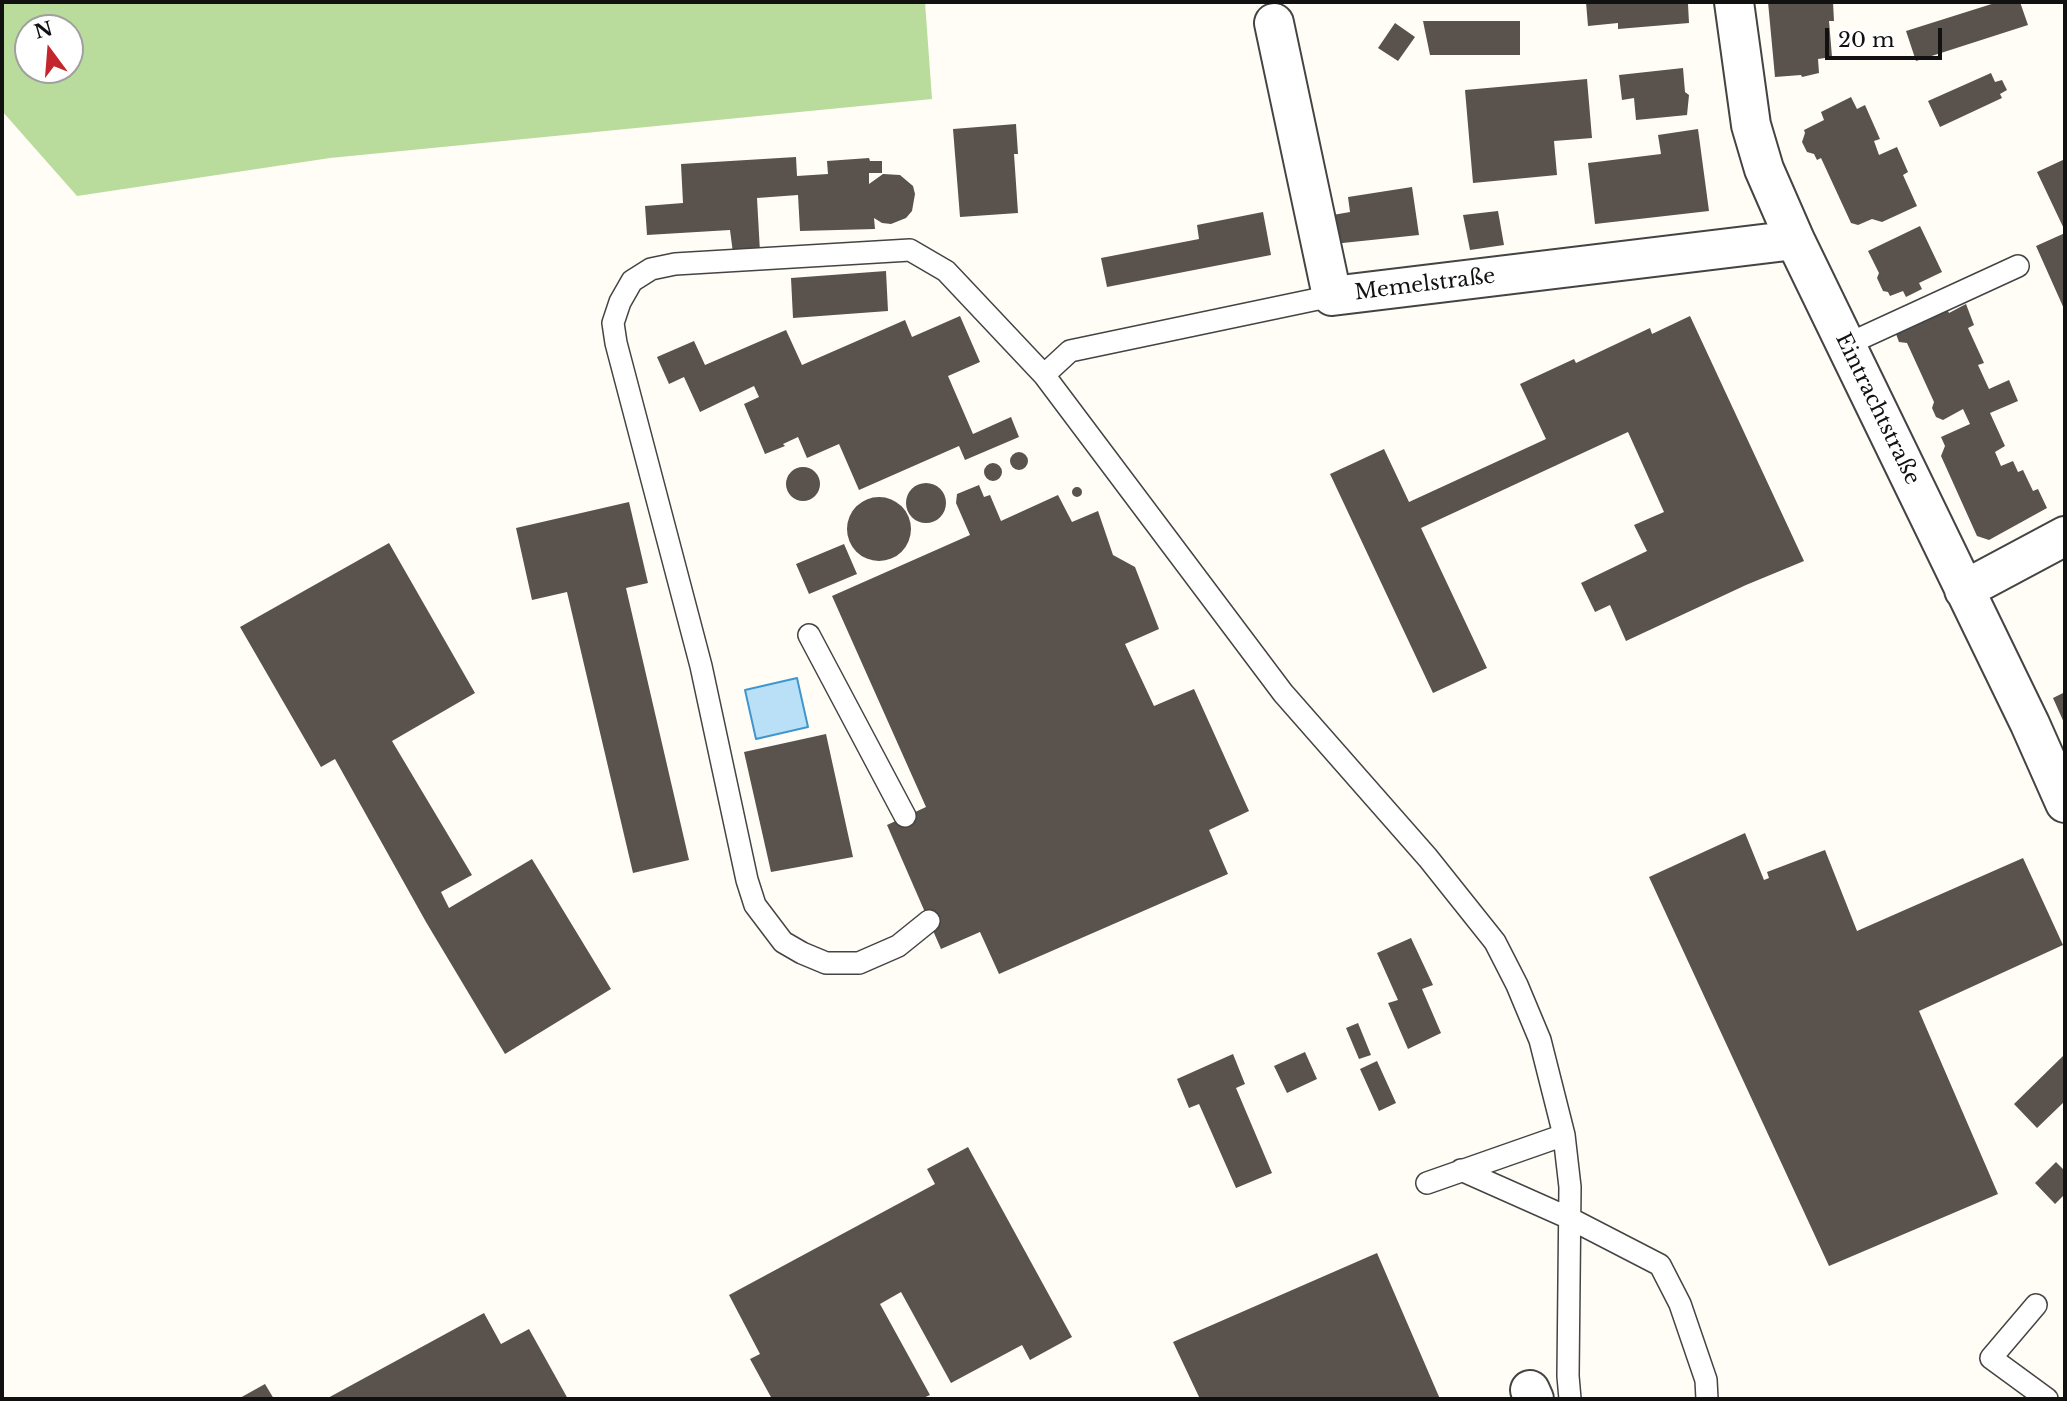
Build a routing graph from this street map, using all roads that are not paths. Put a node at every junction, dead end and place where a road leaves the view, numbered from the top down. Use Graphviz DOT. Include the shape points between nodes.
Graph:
graph roads {
  1 [pos="1734,2"];
  2 [pos="1274,23"];
  3 [pos="1795,240"];
  4 [pos="2018,266"];
  5 [pos="1332,296"];
  6 [pos="1846,345"];
  7 [pos="1044,375"];
  8 [pos="2065,536"];
  9 [pos="1964,590"];
  10 [pos="808,635"];
  11 [pos="2065,803"];
  12 [pos="905,816"];
  13 [pos="929,921"];
  14 [pos="1564,1135"];
  15 [pos="1461,1170"];
  16 [pos="1427,1183"];
  17 [pos="1569,1218"];
  18 [pos="2036,1305"];
  19 [pos="1570,1399"];
  20 [pos="1707,1399"];
  21 [pos="2048,1399"];
  1 -- 3 [label="street, Eintrachtstraße" via="1751,125 1764,169"];
  2 -- 5 [label="street, Memelstraße"];
  3 -- 5 [label="street, Memelstraße"];
  3 -- 6 [label="street, Eintrachtstraße"];
  4 -- 6 [label="lane"];
  5 -- 7 [label="lane" via="1070,351"];
  6 -- 9 [label="street, Eintrachtstraße"];
  7 -- 13 [label="lane" via="946,271 910,250 676,264 651,270 632,281 613,323 701,666 755,905 783,942 826,963 859,963 898,946"];
  7 -- 14 [label="lane" via="1283,693 1495,942 1540,1040"];
  8 -- 9 [label="street"];
  9 -- 11 [label="street, Eintrachtstraße"];
  10 -- 12 [label="lane"];
  14 -- 15 [label="lane"];
  14 -- 17 [label="lane"];
  15 -- 16 [label="lane"];
  15 -- 17 [label="lane"];
  17 -- 19 [label="lane"];
  17 -- 20 [label="lane" via="1660,1265 1680,1304 1706,1380"];
  18 -- 21 [label="lane" via="1992,1358"];
}
